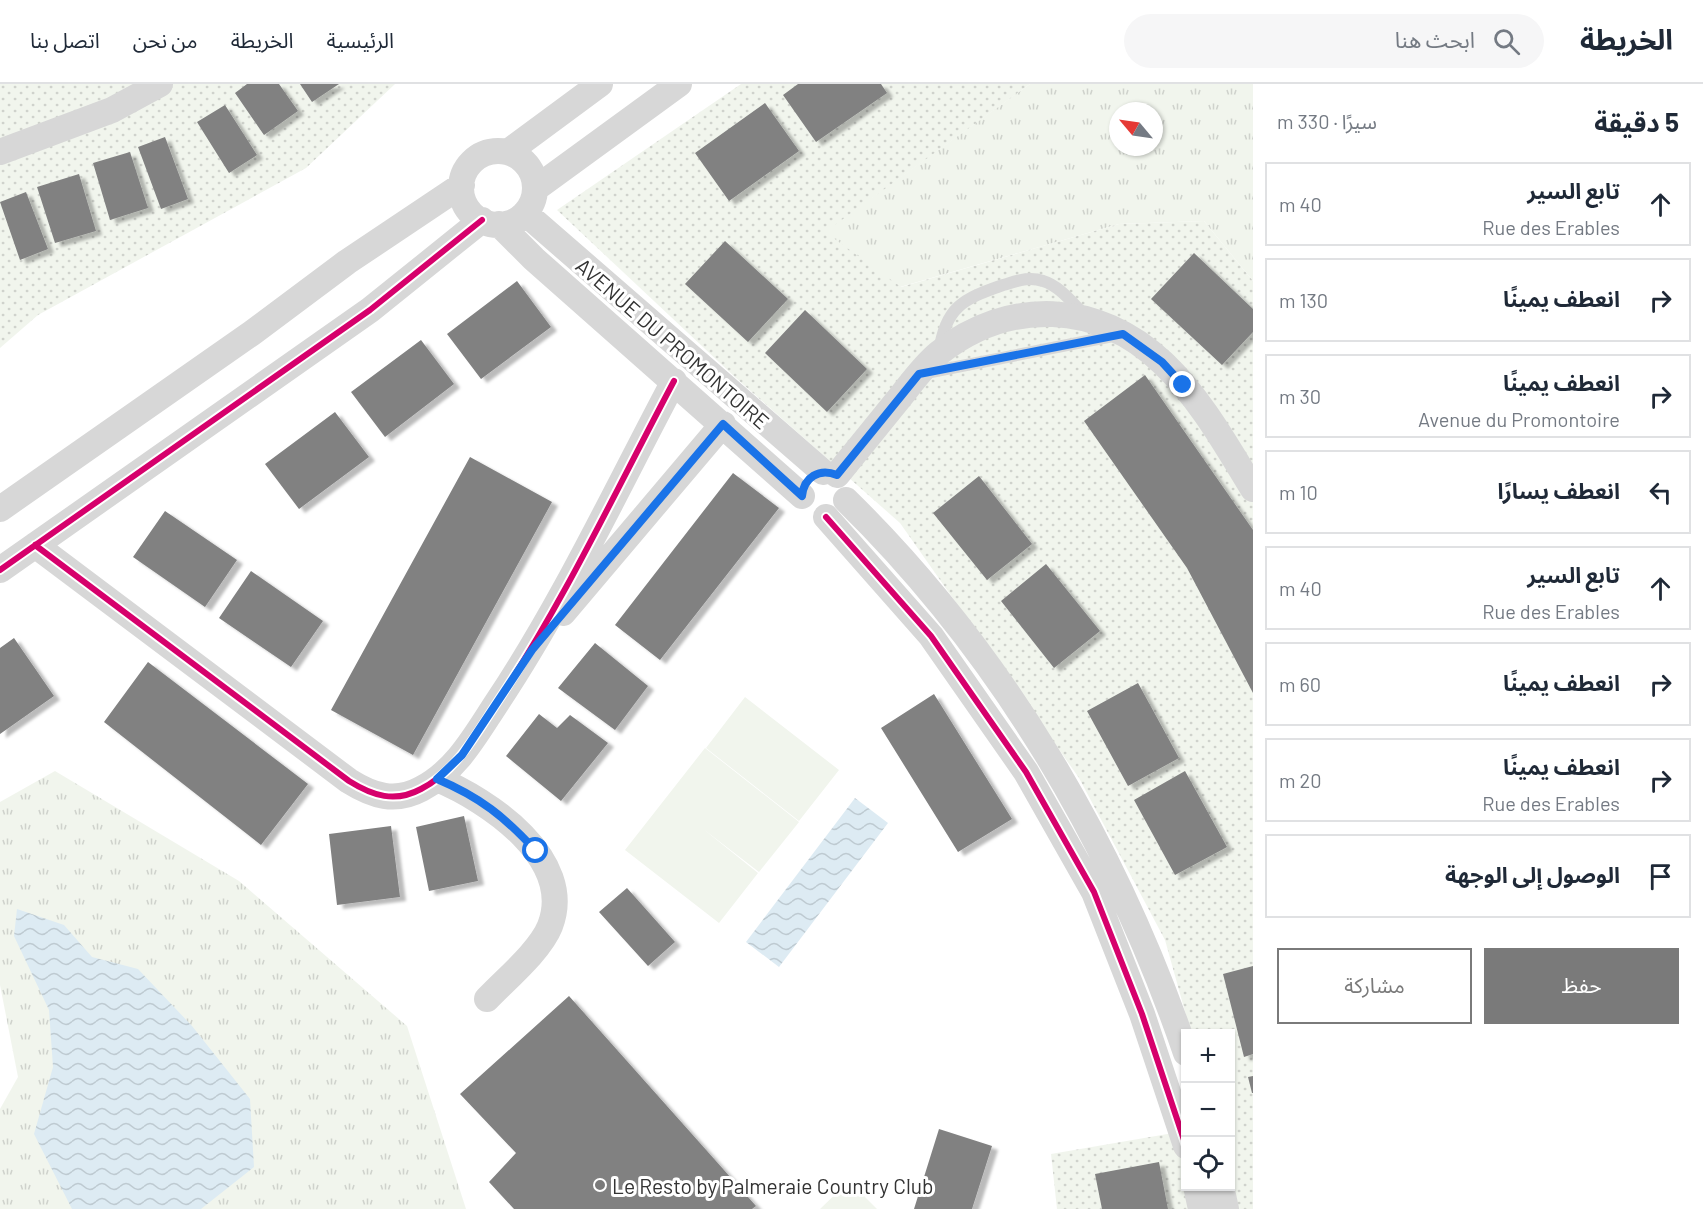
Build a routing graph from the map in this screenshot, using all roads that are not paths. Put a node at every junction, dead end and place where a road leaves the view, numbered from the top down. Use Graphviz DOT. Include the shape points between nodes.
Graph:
graph roads {
  1 [pos="160,84"];
  2 [pos="600,84"];
  3 [pos="679,84"];
  4 [pos="0,152"];
  5 [pos="508,152"];
  6 [pos="462,185"];
  7 [pos="535,189"];
  8 [pos="525,213"];
  9 [pos="491,222"];
  10 [pos="1091,321"];
  11 [pos="1123,334"];
  12 [pos="938,354"];
  13 [pos="919,374"];
  14 [pos="674,381"];
  15 [pos="723,424"];
  16 [pos="830,473"];
  17 [pos="1253,489"];
  18 [pos="802,496"];
  19 [pos="846,500"];
  20 [pos="0,508"];
  21 [pos="826,517"];
  22 [pos="35,545"];
  23 [pos="0,570"];
  24 [pos="532,650"];
  25 [pos="437,779"];
  26 [pos="488,999"];
  27 [pos="1181,1043"];
  28 [pos="1182,1137"];
  29 [pos="1197,1191"];
  30 [pos="1222,1191"];
  31 [pos="1201,1209"];
  32 [pos="1226,1209"];
  1 -- 4 [label="street" via="112,110"];
  2 -- 5 [label="street"];
  3 -- 7 [label="street"];
  5 -- 6 [label="street" via="481,155 467,167"];
  5 -- 7 [label="street" via="529,166"];
  6 -- 9 [label="street" via="465,202"];
  6 -- 20 [label="street"];
  7 -- 8 [label="street"];
  8 -- 9 [label="street" via="517,219"];
  8 -- 16 [label="street, AVENUE DU PROMONTOIRE"];
  9 -- 14 [label="street, AVENUE DU PROMONTOIRE"];
  9 -- 22 [label="street"];
  10 -- 11 [label="street"];
  10 -- 12 [label="street" via="1072,315 1023,314 993,322"];
  10 -- 12 [label="lane" via="1052,284 1021,279 969,297 947,322"];
  11 -- 13 [label="lane"];
  11 -- 17 [label="street" via="1162,362 1183,385"];
  12 -- 13 [label="street"];
  13 -- 16 [label="street"];
  14 -- 15 [label="street, AVENUE DU PROMONTOIRE"];
  14 -- 24 [label="street"];
  15 -- 18 [label="street, AVENUE DU PROMONTOIRE"];
  15 -- 24 [label="street"];
  16 -- 18 [label="street" via="806,482"];
  16 -- 19 [label="street" via="846,486"];
  18 -- 21 [label="street" via="807,509"];
  19 -- 21 [label="street" via="839,512"];
  19 -- 27 [label="street" via="944,604 1030,727 1124,895"];
  21 -- 28 [label="street" via="931,636 1026,772 1094,892 1142,1014"];
  22 -- 23 [label="street"];
  22 -- 25 [label="street" via="362,790 388,798 422,789"];
  24 -- 25 [label="street" via="462,755"];
  25 -- 26 [label="street" via="492,808 536,851 550,876 555,902 544,939"];
  29 -- 31 [label="street"];
  30 -- 32 [label="street"];
}
